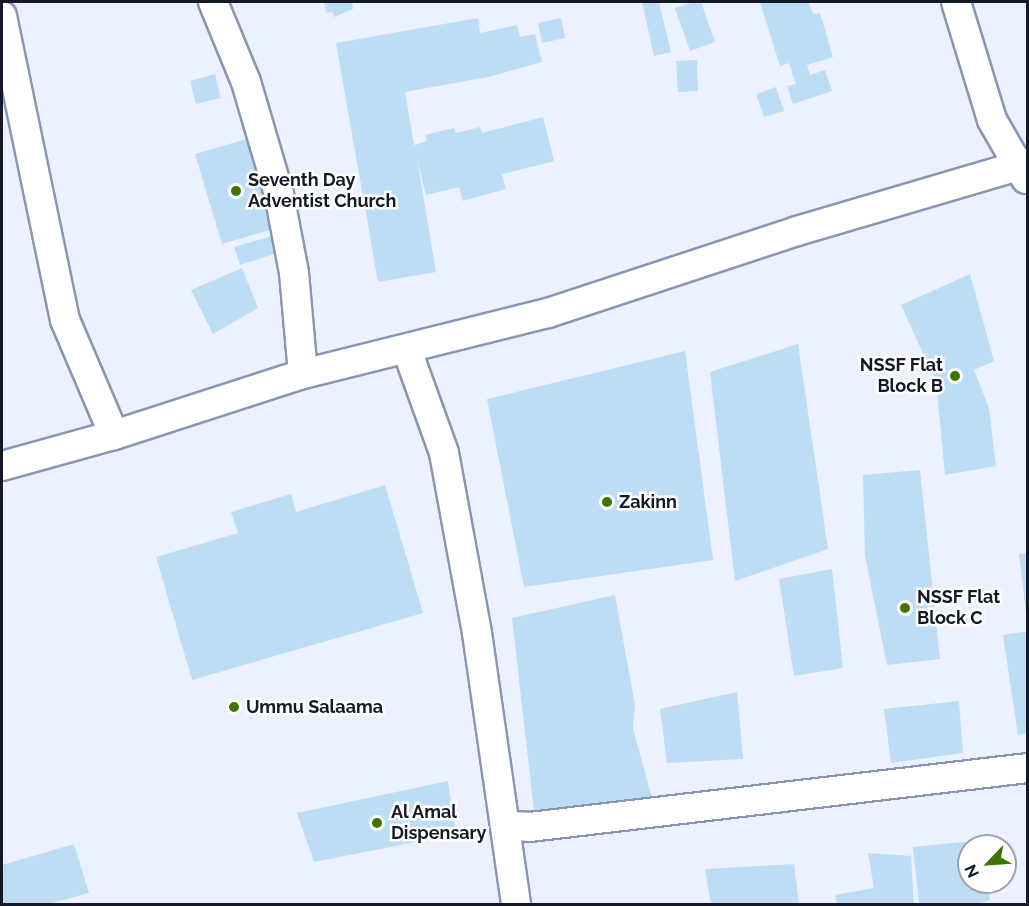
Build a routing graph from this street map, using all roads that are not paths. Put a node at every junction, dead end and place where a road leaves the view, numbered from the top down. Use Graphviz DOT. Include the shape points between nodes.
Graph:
graph roads {
  1 [pos="213,2"];
  2 [pos="956,2"];
  3 [pos="2,16"];
  4 [pos="1023,169"];
  5 [pos="407,350"];
  6 [pos="303,374"];
  7 [pos="114,435"];
  8 [pos="2,466"];
  9 [pos="1028,768"];
  10 [pos="506,826"];
  11 [pos="516,904"];
  1 -- 6 [label="street" via="246,82 279,194 294,273"];
  2 -- 4 [label="street" via="981,91"];
  3 -- 7 [label="street" via="65,320"];
  4 -- 5 [label="street" via="548,313"];
  5 -- 6 [label="street"];
  5 -- 10 [label="street" via="444,453 477,633"];
  6 -- 7 [label="street"];
  7 -- 8 [label="street"];
  9 -- 10 [label="street" via="530,827"];
  10 -- 11 [label="street"];
}
